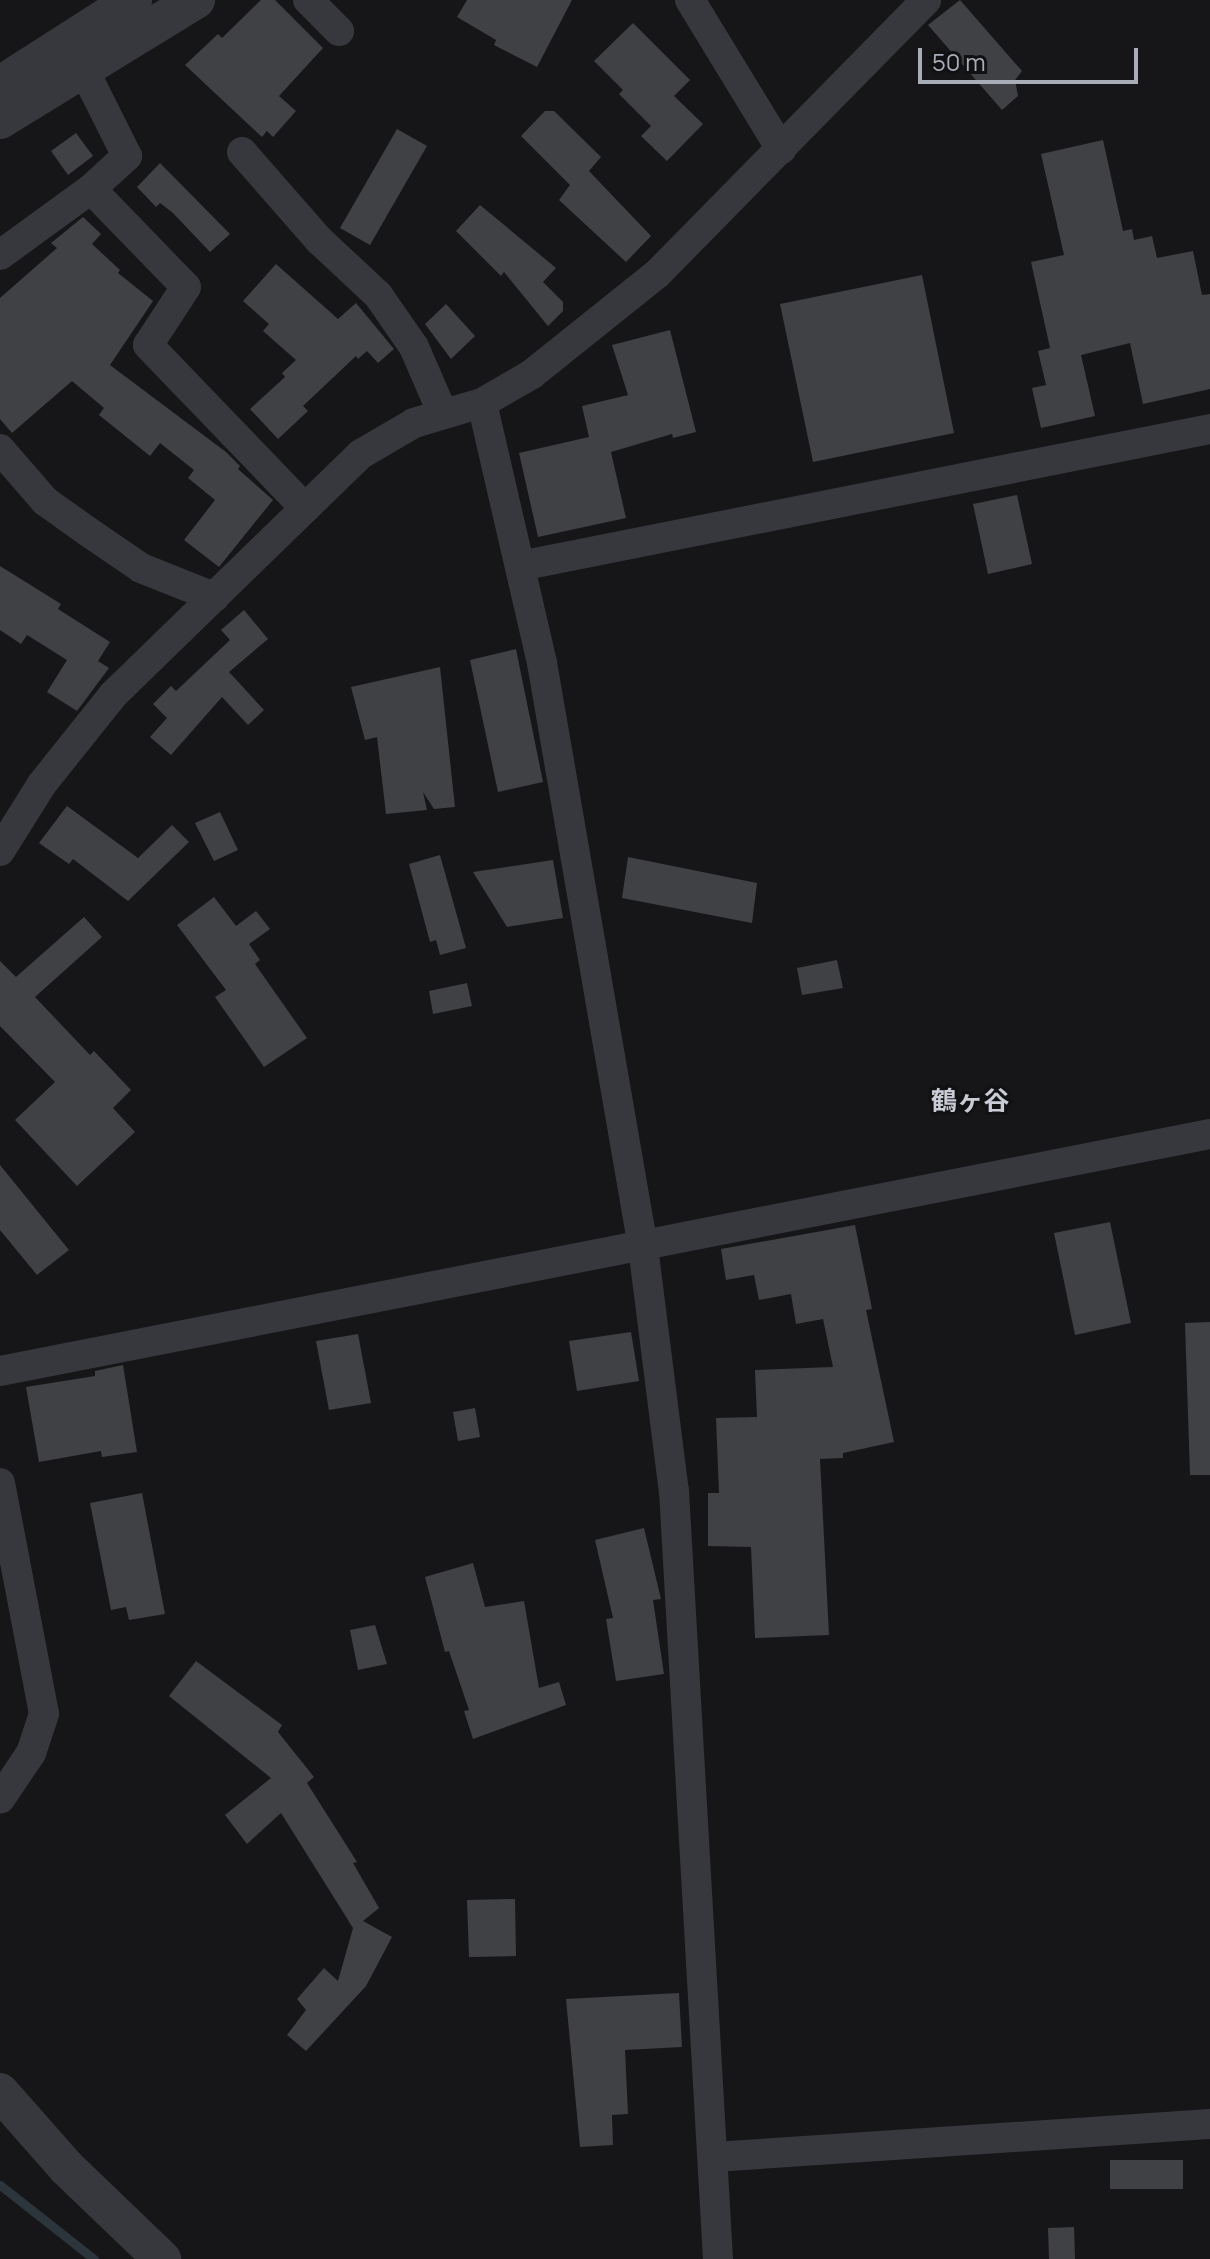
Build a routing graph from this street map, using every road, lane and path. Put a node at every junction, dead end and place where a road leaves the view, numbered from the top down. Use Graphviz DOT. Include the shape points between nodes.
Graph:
graph roads {
  1 [pos="133,0"];
  2 [pos="196,0"];
  3 [pos="308,0"];
  4 [pos="690,0"];
  5 [pos="926,0"];
  6 [pos="339,31"];
  7 [pos="84,70"];
  8 [pos="0,85"];
  9 [pos="0,120"];
  10 [pos="781,149"];
  11 [pos="242,152"];
  12 [pos="91,189"];
  13 [pos="0,255"];
  14 [pos="482,403"];
  15 [pos="443,414"];
  16 [pos="1210,429"];
  17 [pos="0,449"];
  18 [pos="305,508"];
  19 [pos="520,566"];
  20 [pos="214,597"];
  21 [pos="0,851"];
  22 [pos="1210,1134"];
  23 [pos="643,1247"];
  24 [pos="0,1371"];
  25 [pos="0,1483"];
  26 [pos="0,1799"];
  27 [pos="0,2092"];
  28 [pos="1210,2124"];
  29 [pos="714,2157"];
  30 [pos="162,2259"];
  31 [pos="718,2259"];
  1 -- 8 [label="street"];
  2 -- 7 [label="street"];
  3 -- 6 [label="street"];
  4 -- 10 [label="street"];
  5 -- 10 [label="street"];
  7 -- 9 [label="street"];
  7 -- 12 [label="street" via="127,156"];
  10 -- 14 [label="street" via="657,274 532,374"];
  11 -- 15 [label="street" via="319,240 378,295 414,347"];
  12 -- 13 [label="street"];
  12 -- 18 [label="street" via="186,287 148,345"];
  14 -- 15 [label="street"];
  14 -- 19 [label="street"];
  15 -- 18 [label="street" via="414,423 361,454"];
  16 -- 19 [label="street"];
  17 -- 20 [label="street" via="45,501 109,546 141,568"];
  18 -- 20 [label="street"];
  19 -- 23 [label="street" via="542,663"];
  20 -- 21 [label="street" via="113,695 42,784"];
  22 -- 23 [label="street"];
  23 -- 24 [label="street"];
  23 -- 29 [label="street" via="674,1491"];
  25 -- 26 [label="street" via="44,1714 31,1753"];
  27 -- 30 [label="street" via="67,2168"];
  28 -- 29 [label="street"];
  29 -- 31 [label="street"];
}
